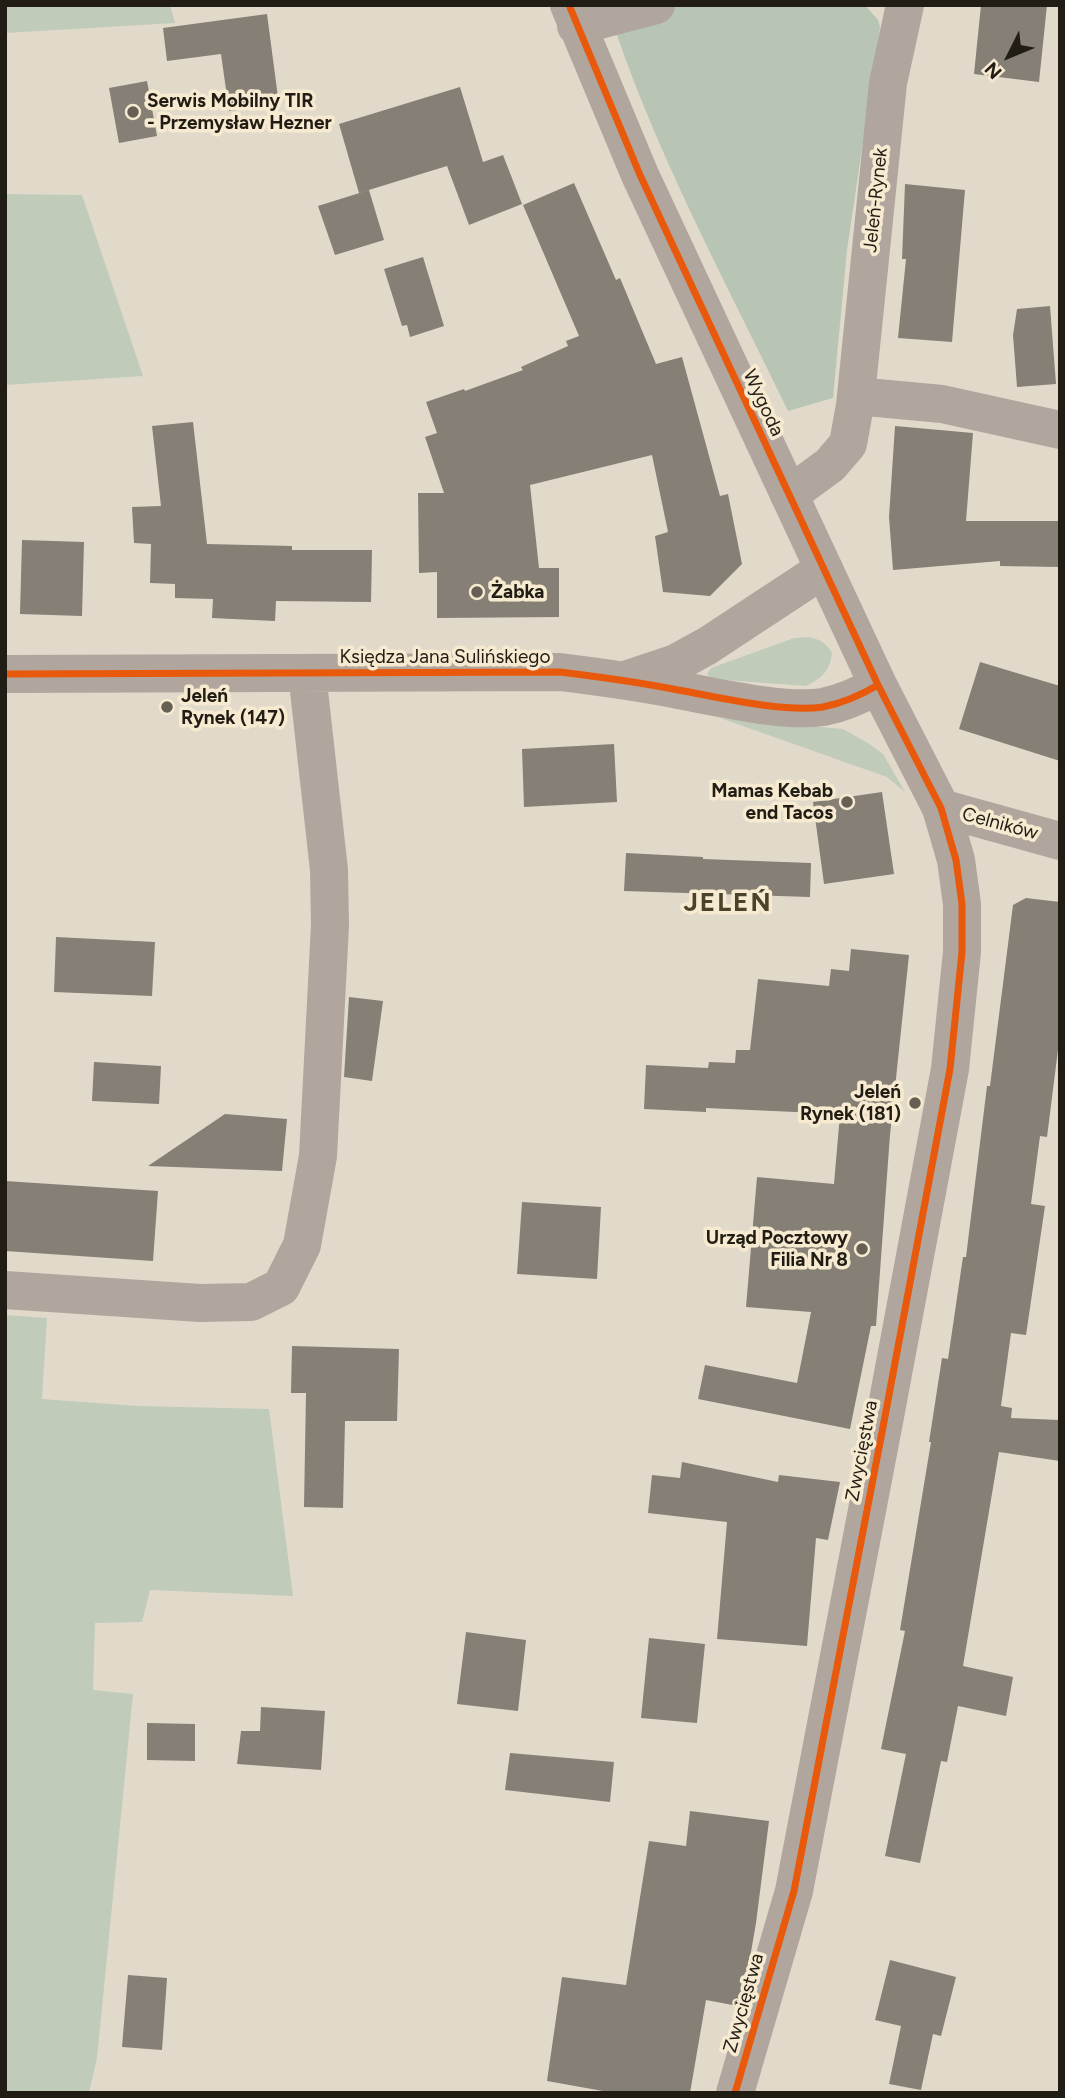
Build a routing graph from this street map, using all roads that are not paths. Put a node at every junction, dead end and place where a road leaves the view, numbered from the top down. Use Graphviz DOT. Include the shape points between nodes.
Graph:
graph roads {
  1 [pos="656,5"];
  2 [pos="905,5"];
  3 [pos="573,16"];
  4 [pos="856,396"];
  5 [pos="1060,430"];
  6 [pos="789,495"];
  7 [pos="824,569"];
  8 [pos="307,673"];
  9 [pos="5,674"];
  10 [pos="625,680"];
  11 [pos="878,685"];
  12 [pos="941,808"];
  13 [pos="1060,841"];
  14 [pos="5,1290"];
  15 [pos="734,2093"];
  1 -- 3 [label="street"];
  2 -- 4 [label="street, Jeleń-Rynek" via="888,83"];
  3 -- 6 [label="street, Wygoda" via="640,175"];
  4 -- 5 [label="street" via="942,404"];
  4 -- 6 [label="street, Jeleń-Rynek" via="848,443 830,465"];
  6 -- 7 [label="street, Wygoda"];
  7 -- 10 [label="street" via="707,646 676,663"];
  7 -- 11 [label="street, Wygoda"];
  8 -- 9 [label="street, Księdza Jana Sulińskiego"];
  8 -- 10 [label="street, Księdza Jana Sulińskiego" via="560,672"];
  8 -- 14 [label="street" via="329,870 330,925 318,1156 302,1245 281,1287 251,1302"];
  10 -- 11 [label="street, Księdza Jana Sulińskiego" via="782,707 822,707"];
  11 -- 12 [label="street, Wygoda"];
  12 -- 13 [label="street, Celników"];
  12 -- 15 [label="street, Zwycięstwa" via="956,860 962,904 950,1069 794,1891"];
}
